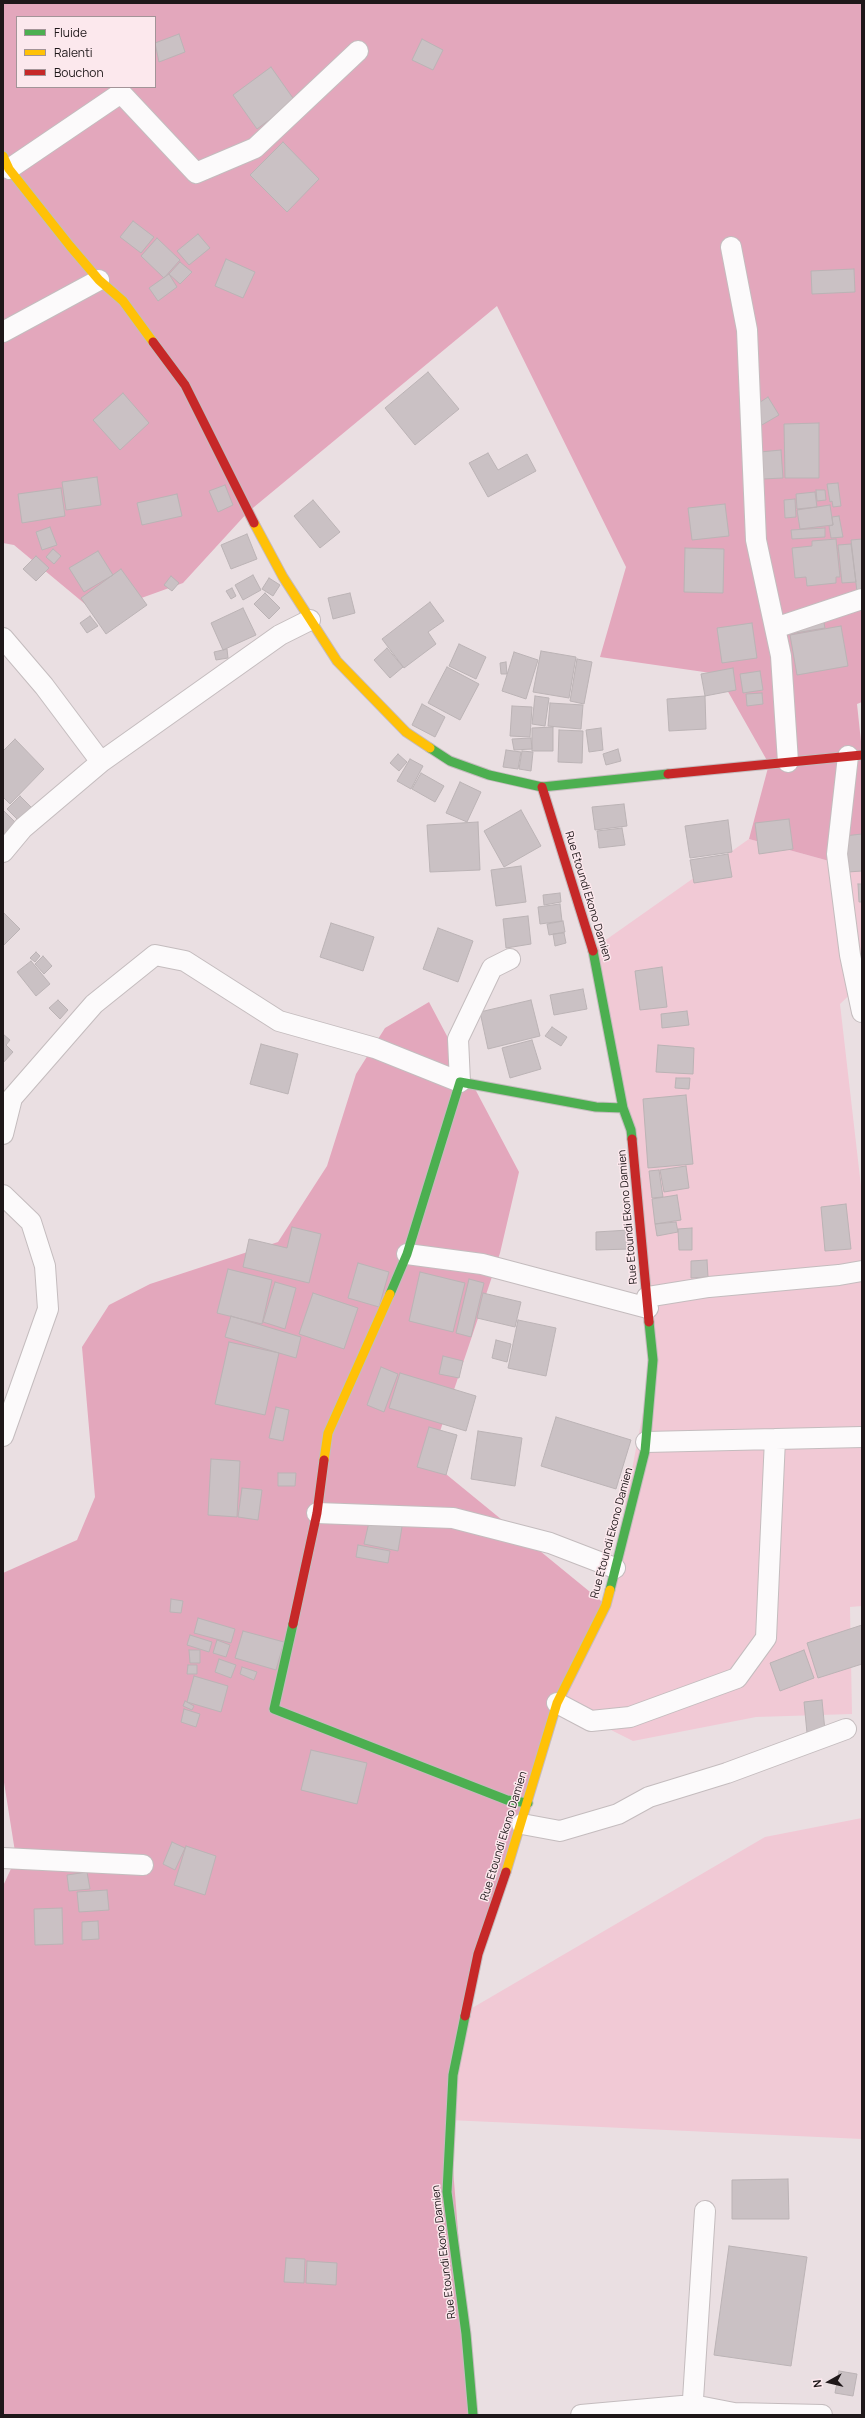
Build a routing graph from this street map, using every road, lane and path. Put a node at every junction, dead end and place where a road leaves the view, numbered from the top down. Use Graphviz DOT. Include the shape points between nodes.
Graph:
graph roads {
  1 [pos="358,51"];
  2 [pos="6,163"];
  3 [pos="731,247"];
  4 [pos="99,280"];
  5 [pos="3,332"];
  6 [pos="862,599"];
  7 [pos="310,620"];
  8 [pos="775,628"];
  9 [pos="3,638"];
  10 [pos="855,756"];
  11 [pos="101,762"];
  12 [pos="788,762"];
  13 [pos="542,787"];
  14 [pos="3,852"];
  15 [pos="510,959"];
  16 [pos="862,1012"];
  17 [pos="460,1082"];
  18 [pos="623,1108"];
  19 [pos="3,1134"];
  20 [pos="3,1195"];
  21 [pos="407,1254"];
  22 [pos="862,1271"];
  23 [pos="648,1302"];
  24 [pos="3,1436"];
  25 [pos="862,1438"];
  26 [pos="775,1439"];
  27 [pos="646,1442"];
  28 [pos="317,1513"];
  29 [pos="615,1568"];
  30 [pos="557,1703"];
  31 [pos="846,1730"];
  32 [pos="528,1802"];
  33 [pos="522,1824"];
  34 [pos="3,1858"];
  35 [pos="143,1865"];
  36 [pos="705,2211"];
  37 [pos="692,2410"];
  38 [pos="473,2415"];
  39 [pos="581,2415"];
  40 [pos="822,2415"];
  1 -- 2 [label="street" via="255,148 196,173 121,93"];
  2 -- 4 [label="street"];
  3 -- 8 [label="street" via="747,330 756,540"];
  4 -- 5 [label="street"];
  4 -- 7 [label="street" via="123,301 185,385 248,512 283,577"];
  6 -- 8 [label="street"];
  7 -- 11 [label="street" via="280,634"];
  7 -- 13 [label="street" via="337,661 406,732 450,761 489,775"];
  8 -- 12 [label="street" via="782,656"];
  9 -- 11 [label="street" via="44,686"];
  10 -- 12 [label="street"];
  10 -- 16 [label="street" via="838,854 850,955"];
  11 -- 14 [label="street" via="23,828"];
  12 -- 13 [label="street"];
  13 -- 18 [label="street, Rue Etoundi Ekono Damien" via="593,949"];
  15 -- 17 [label="street" via="492,968 458,1039"];
  17 -- 18 [label="street" via="596,1107"];
  17 -- 19 [label="street" via="375,1048 279,1022 185,961 155,955 94,1004 12,1098"];
  17 -- 21 [label="street"];
  18 -- 23 [label="street, Rue Etoundi Ekono Damien" via="631,1130"];
  20 -- 24 [label="street" via="31,1222 45,1266 48,1309"];
  21 -- 23 [label="street" via="482,1264"];
  21 -- 28 [label="street" via="328,1433"];
  22 -- 23 [label="street" via="710,1287"];
  23 -- 27 [label="street, Rue Etoundi Ekono Damien" via="653,1360"];
  25 -- 26 [label="street"];
  26 -- 27 [label="street"];
  26 -- 30 [label="street" via="766,1638 737,1678 630,1717 591,1721"];
  27 -- 29 [label="street, Rue Etoundi Ekono Damien"];
  28 -- 29 [label="street" via="453,1518 550,1543"];
  28 -- 32 [label="street" via="274,1709 507,1800"];
  29 -- 30 [label="street, Rue Etoundi Ekono Damien" via="606,1605"];
  30 -- 32 [label="street, Rue Etoundi Ekono Damien"];
  31 -- 33 [label="street" via="727,1773 649,1797 618,1814 560,1831"];
  32 -- 33 [label="street, Rue Etoundi Ekono Damien"];
  33 -- 38 [label="street, Rue Etoundi Ekono Damien" via="478,1954 453,2075 447,2192 466,2334"];
  34 -- 35 [label="street"];
  36 -- 37 [label="street"];
  37 -- 39 [label="street"];
  37 -- 40 [label="street" via="734,2414"];
}
